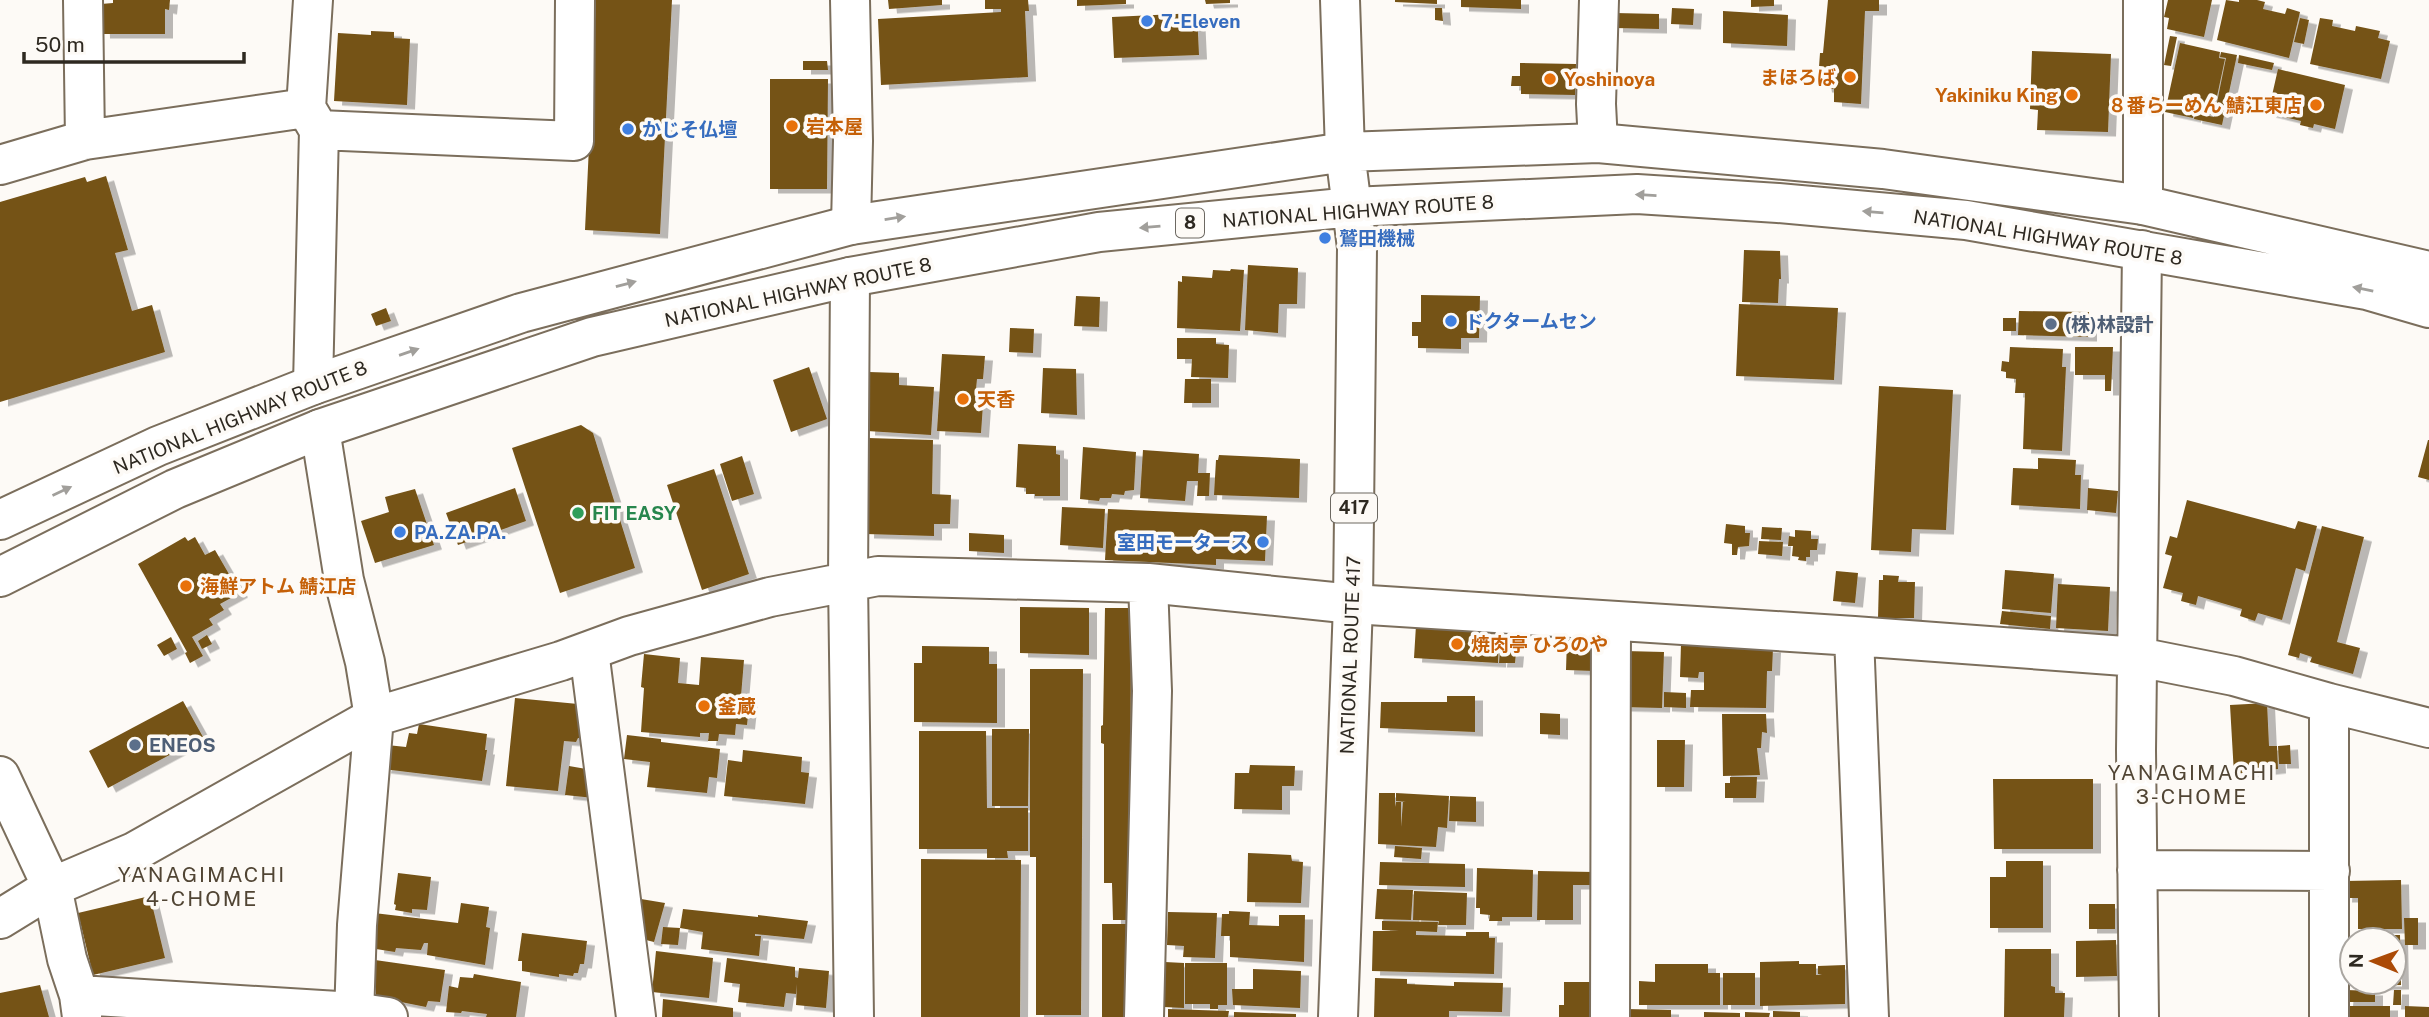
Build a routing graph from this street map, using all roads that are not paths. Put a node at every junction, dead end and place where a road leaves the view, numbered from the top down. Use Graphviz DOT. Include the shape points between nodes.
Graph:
graph roads {
  1 [pos="83,0"];
  2 [pos="313,0"];
  3 [pos="575,0"];
  4 [pos="850,0"];
  5 [pos="1340,0"];
  6 [pos="1599,0"];
  7 [pos="2143,0"];
  8 [pos="312,119"];
  9 [pos="85,140"];
  10 [pos="1598,143"];
  11 [pos="1345,152"];
  12 [pos="0,164"];
  13 [pos="2143,205"];
  14 [pos="1352,207"];
  15 [pos="850,225"];
  16 [pos="2142,250"];
  17 [pos="2429,271"];
  18 [pos="850,277"];
  19 [pos="2429,308"];
  20 [pos="313,385"];
  21 [pos="320,429"];
  22 [pos="0,520"];
  23 [pos="0,577"];
  24 [pos="848,581"];
  25 [pos="1148,583"];
  26 [pos="1353,604"];
  27 [pos="1611,621"];
  28 [pos="1854,636"];
  29 [pos="589,651"];
  30 [pos="2138,657"];
  31 [pos="2329,703"];
  32 [pos="374,717"];
  33 [pos="2429,728"];
  34 [pos="0,776"];
  35 [pos="2137,870"];
  36 [pos="2330,871"];
  37 [pos="52,887"];
  38 [pos="0,919"];
  39 [pos="81,1006"];
  40 [pos="365,1015"];
  41 [pos="636,1017"];
  42 [pos="854,1017"];
  43 [pos="1144,1017"];
  44 [pos="1338,1017"];
  45 [pos="1610,1017"];
  46 [pos="1870,1017"];
  47 [pos="2139,1017"];
  48 [pos="2329,1017"];
  1 -- 9 [label="main road"];
  2 -- 8 [label="main road"];
  3 -- 8 [label="main road" via="574,141"];
  4 -- 15 [label="main road"];
  5 -- 11 [label="main road, NATIONAL ROUTE 417 / 417"];
  6 -- 10 [label="main road"];
  7 -- 13 [label="main road"];
  8 -- 9 [label="main road"];
  8 -- 20 [label="main road"];
  9 -- 12 [label="main road"];
  10 -- 11 [label="main road, NATIONAL HIGHWAY ROUTE 8"];
  10 -- 13 [label="main road, NATIONAL HIGHWAY ROUTE 8" via="1883,169"];
  11 -- 14 [label="main road, NATIONAL ROUTE 417 / 417"];
  15 -- 11 [label="main road, NATIONAL HIGHWAY ROUTE 8, one-way"];
  13 -- 17 [label="main road, NATIONAL HIGHWAY ROUTE 8"];
  16 -- 14 [label="main road, NATIONAL HIGHWAY ROUTE 8 / 8, one-way" via="1966,220 1637,194"];
  14 -- 18 [label="main road, NATIONAL HIGHWAY ROUTE 8 / 8, one-way" via="1099,232"];
  14 -- 26 [label="main road, NATIONAL ROUTE 417 / 417" via="1357,248"];
  20 -- 15 [label="main road, NATIONAL HIGHWAY ROUTE 8, one-way" via="521,313"];
  19 -- 16 [label="main road, NATIONAL HIGHWAY ROUTE 8 / 8, one-way" via="2367,290"];
  16 -- 30 [label="main road"];
  18 -- 21 [label="main road, NATIONAL HIGHWAY ROUTE 8 / 8" via="592,337"];
  18 -- 24 [label="main road"];
  22 -- 20 [label="main road, NATIONAL HIGHWAY ROUTE 8, one-way" via="158,446"];
  21 -- 23 [label="main road, NATIONAL HIGHWAY ROUTE 8 / 8" via="175,489"];
  21 -- 32 [label="main road" via="344,580"];
  24 -- 25 [label="main road" via="878,576"];
  24 -- 29 [label="main road" via="770,597"];
  24 -- 42 [label="main road"];
  25 -- 26 [label="main road"];
  25 -- 43 [label="main road" via="1152,691"];
  26 -- 27 [label="main road"];
  26 -- 44 [label="main road, NATIONAL ROUTE 417 / 417"];
  27 -- 28 [label="main road"];
  27 -- 45 [label="main road"];
  28 -- 30 [label="main road"];
  28 -- 46 [label="main road"];
  29 -- 32 [label="main road"];
  29 -- 41 [label="main road"];
  30 -- 31 [label="main road" via="2234,676"];
  30 -- 35 [label="main road"];
  31 -- 33 [label="main road"];
  31 -- 36 [label="main road"];
  32 -- 37 [label="main road" via="134,852"];
  32 -- 40 [label="main road" via="356,925"];
  34 -- 37 [label="main road"];
  35 -- 36 [label="main road"];
  35 -- 47 [label="main road"];
  36 -- 48 [label="main road"];
  37 -- 38 [label="main road"];
  37 -- 39 [label="main road"];
  39 -- 40 [label="main road"];
}
